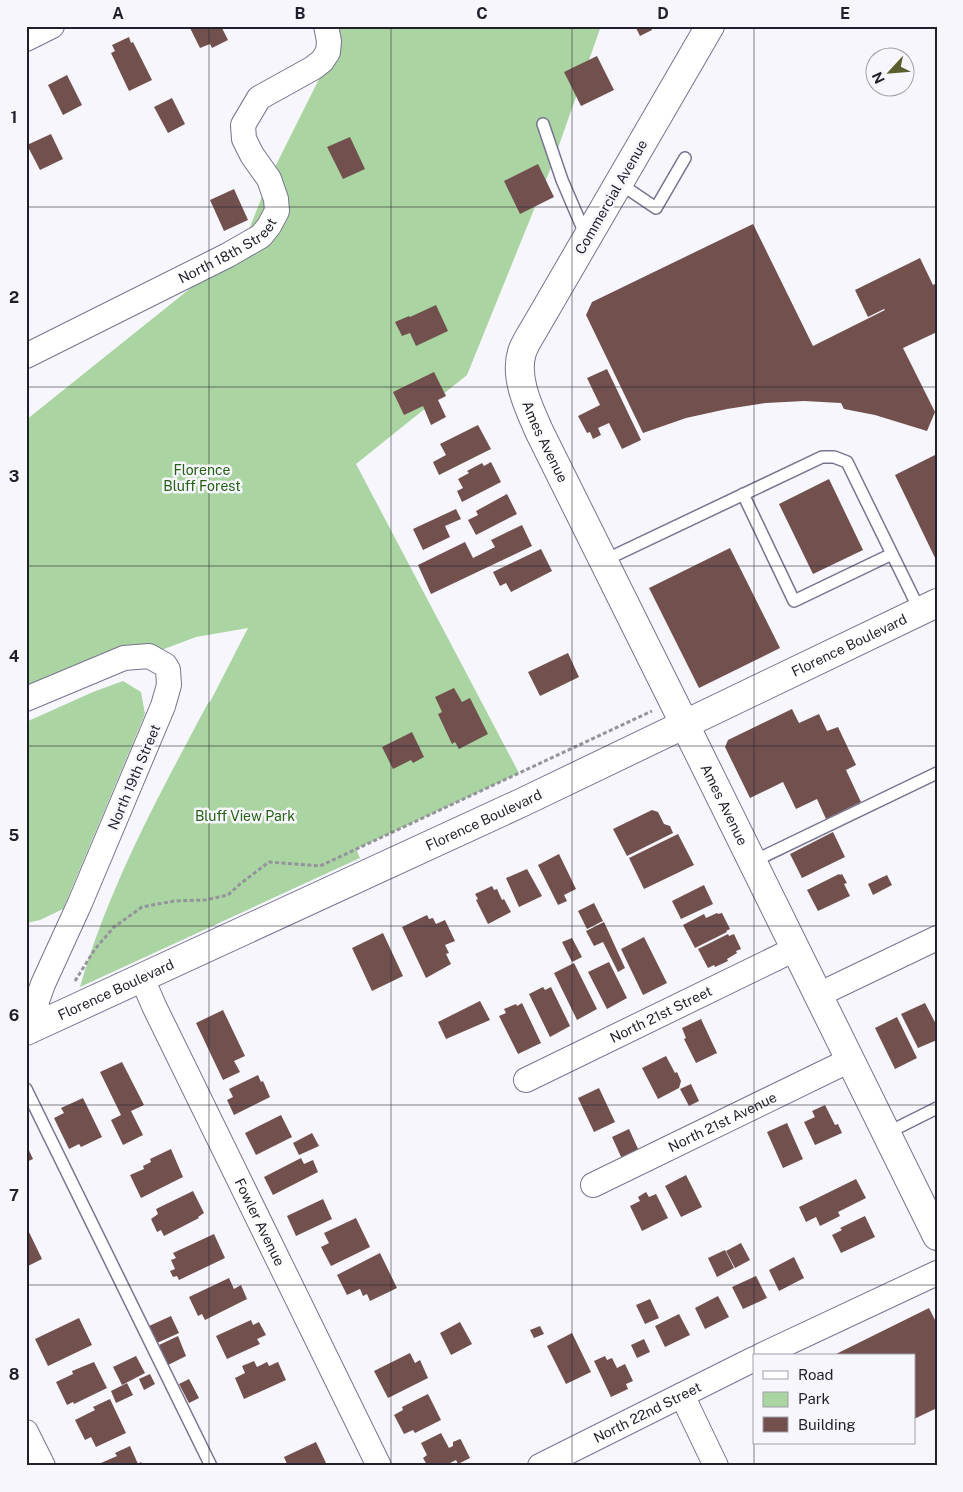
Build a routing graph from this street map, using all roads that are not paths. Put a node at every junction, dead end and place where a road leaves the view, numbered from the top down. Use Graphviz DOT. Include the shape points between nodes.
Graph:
graph roads {
  1 [pos="52,26"];
  2 [pos="710,26"];
  3 [pos="327,34"];
  4 [pos="26,38"];
  5 [pos="544,124"];
  6 [pos="685,158"];
  7 [pos="619,183"];
  8 [pos="587,238"];
  9 [pos="26,356"];
  10 [pos="519,370"];
  11 [pos="743,494"];
  12 [pos="892,554"];
  13 [pos="603,560"];
  14 [pos="928,607"];
  15 [pos="26,698"];
  16 [pos="679,713"];
  17 [pos="937,773"];
  18 [pos="752,862"];
  19 [pos="937,938"];
  20 [pos="795,950"];
  21 [pos="142,978"];
  22 [pos="818,995"];
  23 [pos="32,1029"];
  24 [pos="850,1060"];
  25 [pos="526,1080"];
  26 [pos="26,1089"];
  27 [pos="937,1108"];
  28 [pos="887,1133"];
  29 [pos="594,1185"];
  30 [pos="937,1236"];
  31 [pos="937,1273"];
  32 [pos="764,1354"];
  33 [pos="753,1360"];
  34 [pos="682,1395"];
  35 [pos="26,1432"];
  36 [pos="543,1465"];
  37 [pos="43,1466"];
  38 [pos="211,1466"];
  39 [pos="379,1466"];
  40 [pos="716,1466"];
  1 -- 4 [label="street"];
  2 -- 7 [label="main road, Commercial Avenue"];
  3 -- 9 [label="street, North 18th Street" via="328,52 322,61 259,98 243,125 244,139 269,179 276,199 277,212 261,236"];
  5 -- 8 [label="lane" via="562,180"];
  6 -- 7 [label="lane" via="656,208"];
  7 -- 8 [label="main road, Commercial Avenue"];
  8 -- 10 [label="main road, Commercial Avenue" via="522,352"];
  10 -- 13 [label="main road, Ames Avenue" via="536,424"];
  11 -- 12 [label="lane" via="822,457 847,462"];
  11 -- 12 [label="lane" via="794,601"];
  11 -- 13 [label="lane"];
  12 -- 14 [label="lane"];
  13 -- 16 [label="main road, Ames Avenue"];
  14 -- 16 [label="main road, Florence Boulevard"];
  15 -- 23 [label="street, North 19th Street" via="124,658 149,656 168,670 169,685 164,706 43,984"];
  16 -- 18 [label="main road, Ames Avenue"];
  16 -- 21 [label="main road, Florence Boulevard" via="523,802"];
  17 -- 18 [label="lane"];
  18 -- 20 [label="main road, Ames Avenue"];
  19 -- 22 [label="street"];
  20 -- 22 [label="main road, Ames Avenue"];
  20 -- 25 [label="street, North 21st Street"];
  21 -- 23 [label="main road, Florence Boulevard"];
  21 -- 39 [label="street, Fowler Avenue"];
  22 -- 24 [label="main road, Ames Avenue"];
  24 -- 28 [label="main road, Ames Avenue"];
  24 -- 29 [label="street, North 21st Avenue"];
  26 -- 38 [label="lane"];
  27 -- 28 [label="lane"];
  28 -- 30 [label="main road, Ames Avenue"];
  31 -- 32 [label="street"];
  33 -- 34 [label="street, North 22nd Street"];
  34 -- 36 [label="street, North 22nd Street"];
  34 -- 40 [label="street"];
  35 -- 37 [label="street"];
}
